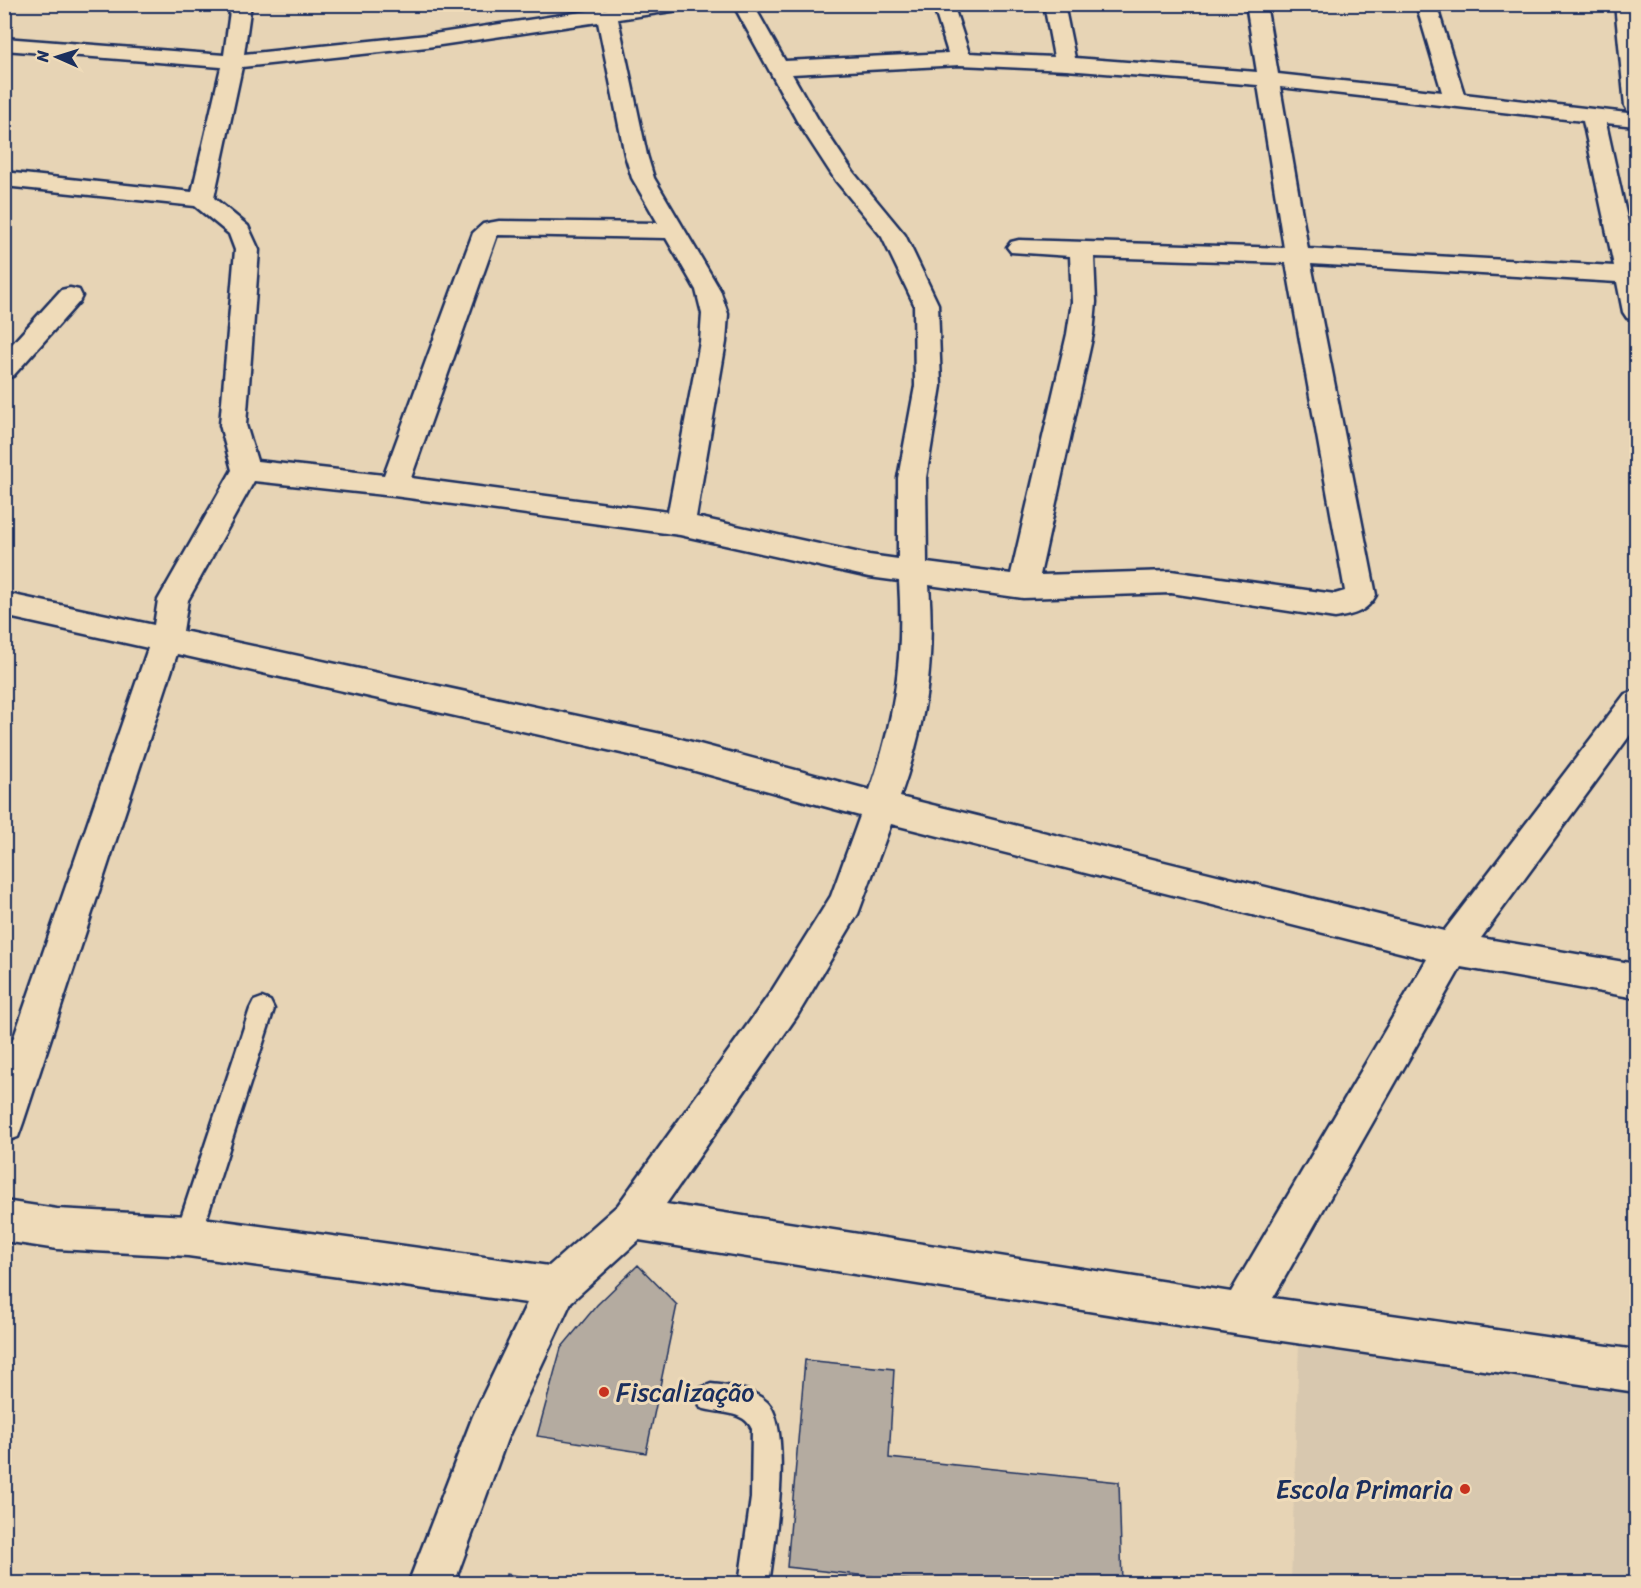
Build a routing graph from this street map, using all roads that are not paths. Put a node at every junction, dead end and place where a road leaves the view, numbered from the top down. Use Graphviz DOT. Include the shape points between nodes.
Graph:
graph roads {
  1 [pos="241,4"];
  2 [pos="679,4"];
  3 [pos="743,4"];
  4 [pos="943,4"];
  5 [pos="1054,4"];
  6 [pos="1256,4"];
  7 [pos="1426,4"];
  8 [pos="1625,4"];
  9 [pos="607,15"];
  10 [pos="4,44"];
  11 [pos="960,59"];
  12 [pos="233,62"];
  13 [pos="1066,64"];
  14 [pos="779,68"];
  15 [pos="1266,79"];
  16 [pos="1455,101"];
  17 [pos="1636,106"];
  18 [pos="1593,116"];
  19 [pos="1636,120"];
  20 [pos="4,180"];
  21 [pos="202,200"];
  22 [pos="674,231"];
  23 [pos="1019,247"];
  24 [pos="1082,249"];
  25 [pos="1297,256"];
  26 [pos="1629,275"];
  27 [pos="70,296"];
  28 [pos="1636,312"];
  29 [pos="4,370"];
  30 [pos="246,470"];
  31 [pos="394,486"];
  32 [pos="680,524"];
  33 [pos="913,572"];
  34 [pos="1023,587"];
  35 [pos="4,604"];
  36 [pos="167,638"];
  37 [pos="1631,718"];
  38 [pos="881,807"];
  39 [pos="1452,949"];
  40 [pos="1636,981"];
  41 [pos="262,1009"];
  42 [pos="4,1123"];
  43 [pos="632,1219"];
  44 [pos="4,1221"];
  45 [pos="188,1236"];
  46 [pos="556,1287"];
  47 [pos="1241,1314"];
  48 [pos="1636,1371"];
  49 [pos="711,1398"];
  50 [pos="431,1584"];
  51 [pos="754,1584"];
  1 -- 12 [label="street"];
  2 -- 9 [label="street"];
  3 -- 14 [label="street"];
  4 -- 11 [label="street"];
  5 -- 13 [label="street"];
  6 -- 15 [label="street"];
  7 -- 16 [label="street"];
  8 -- 17 [label="street"];
  9 -- 12 [label="street" via="427,41"];
  9 -- 22 [label="street" via="643,178"];
  10 -- 12 [label="street"];
  11 -- 13 [label="street"];
  11 -- 14 [label="street"];
  12 -- 21 [label="street"];
  13 -- 15 [label="street"];
  14 -- 33 [label="street" via="844,176 893,234 926,304 928,386 912,478"];
  15 -- 16 [label="street"];
  15 -- 25 [label="street"];
  16 -- 18 [label="street"];
  18 -- 19 [label="street"];
  18 -- 26 [label="street"];
  20 -- 21 [label="street"];
  21 -- 30 [label="street" via="240,231 247,250 233,425"];
  22 -- 31 [label="street" via="499,228 485,233"];
  22 -- 32 [label="street" via="708,290 715,314"];
  23 -- 24 [label="street"];
  24 -- 25 [label="street"];
  24 -- 34 [label="street" via="1084,302 1080,334"];
  25 -- 26 [label="street"];
  25 -- 34 [label="street" via="1360,595 1350,604 1335,606 1171,582"];
  26 -- 28 [label="street"];
  27 -- 29 [label="street"];
  30 -- 31 [label="street"];
  30 -- 36 [label="street" via="173,600"];
  31 -- 32 [label="street"];
  32 -- 33 [label="street" via="869,566"];
  33 -- 34 [label="street"];
  33 -- 38 [label="street" via="917,628 913,684 901,747"];
  35 -- 36 [label="street"];
  36 -- 38 [label="street" via="666,749"];
  36 -- 42 [label="street"];
  37 -- 39 [label="street"];
  38 -- 39 [label="street"];
  38 -- 43 [label="street" via="846,903 784,1004"];
  39 -- 40 [label="street"];
  39 -- 47 [label="street"];
  41 -- 45 [label="lane"];
  43 -- 46 [label="street"];
  43 -- 47 [label="street"];
  44 -- 45 [label="street" via="57,1229"];
  45 -- 46 [label="street"];
  46 -- 50 [label="street" via="488,1431"];
  47 -- 48 [label="street"];
  49 -- 51 [label="lane" via="743,1403 762,1418 768,1445"];
}
